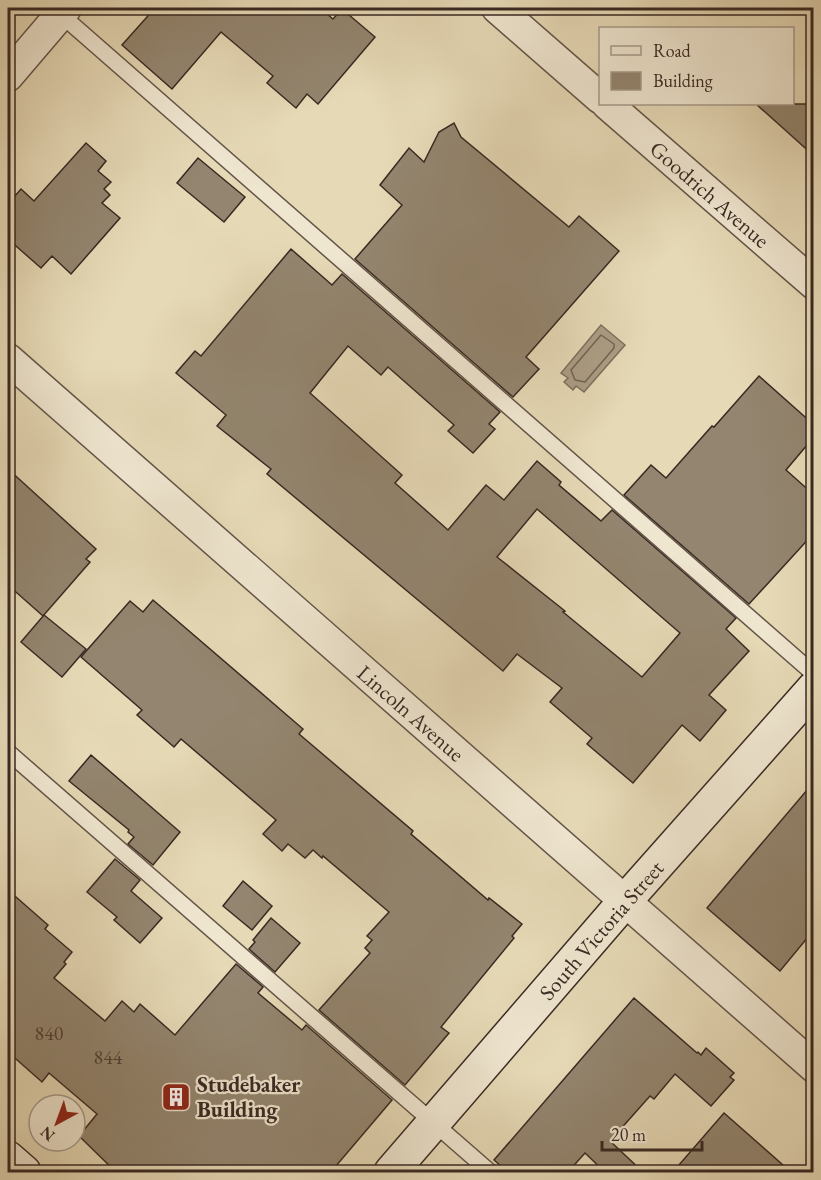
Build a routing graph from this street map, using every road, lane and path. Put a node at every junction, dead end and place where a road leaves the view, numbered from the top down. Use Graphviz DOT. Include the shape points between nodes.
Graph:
graph roads {
  1 [pos="497,8"];
  2 [pos="60,10"];
  3 [pos="8,76"];
  4 [pos="599,97"];
  5 [pos="608,105"];
  6 [pos="813,284"];
  7 [pos="8,358"];
  8 [pos="813,674"];
  9 [pos="813,688"];
  10 [pos="8,752"];
  11 [pos="625,901"];
  12 [pos="813,1067"];
  13 [pos="434,1123"];
  14 [pos="8,1158"];
  15 [pos="24,1173"];
  16 [pos="391,1173"];
  17 [pos="490,1173"];
  1 -- 4 [label="street"];
  2 -- 3 [label="street"];
  2 -- 8 [label="lane"];
  5 -- 6 [label="street, Goodrich Avenue"];
  7 -- 11 [label="street, Lincoln Avenue"];
  9 -- 11 [label="street, South Victoria Street"];
  10 -- 13 [label="lane"];
  11 -- 12 [label="street, Lincoln Avenue"];
  11 -- 13 [label="street, South Victoria Street"];
  13 -- 16 [label="street, South Victoria Street"];
  13 -- 17 [label="lane"];
  14 -- 15 [label="street"];
}
